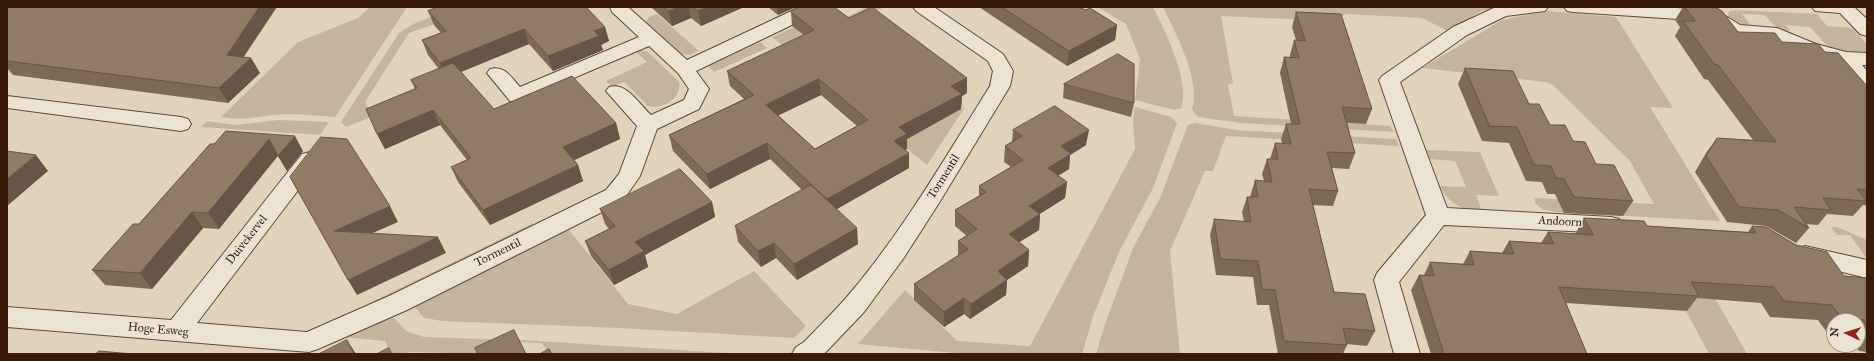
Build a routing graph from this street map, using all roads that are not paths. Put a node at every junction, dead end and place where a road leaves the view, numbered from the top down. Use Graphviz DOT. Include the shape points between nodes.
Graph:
graph roads {
  1 [pos="816,7"];
  2 [pos="922,7"];
  3 [pos="1539,7"];
  4 [pos="1574,7"];
  5 [pos="1821,7"];
  6 [pos="618,8"];
  7 [pos="1714,11"];
  8 [pos="1867,30"];
  9 [pos="652,38"];
  10 [pos="1845,58"];
  11 [pos="1867,59"];
  12 [pos="684,69"];
  13 [pos="497,73"];
  14 [pos="1867,83"];
  15 [pos="616,91"];
  16 [pos="7,102"];
  17 [pos="181,124"];
  18 [pos="648,125"];
  19 [pos="319,149"];
  20 [pos="1438,216"];
  21 [pos="1633,226"];
  22 [pos="1785,249"];
  23 [pos="1867,269"];
  24 [pos="7,317"];
  25 [pos="176,332"];
  26 [pos="309,342"];
  27 [pos="806,354"];
  28 [pos="1407,354"];
  1 -- 12 [label="street"];
  2 -- 27 [label="street, Tormentil" via="996,58 1003,71 1000,86 888,262 854,306"];
  3 -- 20 [label="street" via="1502,11 1460,31 1390,80"];
  4 -- 7 [label="street"];
  5 -- 8 [label="street" via="1845,8"];
  6 -- 9 [label="street"];
  7 -- 10 [label="street" via="1735,30 1777,34 1809,48"];
  9 -- 12 [label="street"];
  9 -- 13 [label="street" via="517,96"];
  10 -- 11 [label="street"];
  10 -- 14 [label="street"];
  12 -- 18 [label="street" via="699,89 692,104"];
  15 -- 18 [label="street"];
  16 -- 17 [label="street"];
  18 -- 26 [label="street, Tormentil" via="629,176 614,196 398,303"];
  19 -- 25 [label="street, Duivekervel"];
  20 -- 21 [label="street, Andoorn"];
  20 -- 28 [label="street" via="1386,280"];
  22 -- 23 [label="street" via="1792,253"];
  24 -- 25 [label="street, Hoge Esweg"];
  25 -- 26 [label="street, Hoge Esweg"];
}
